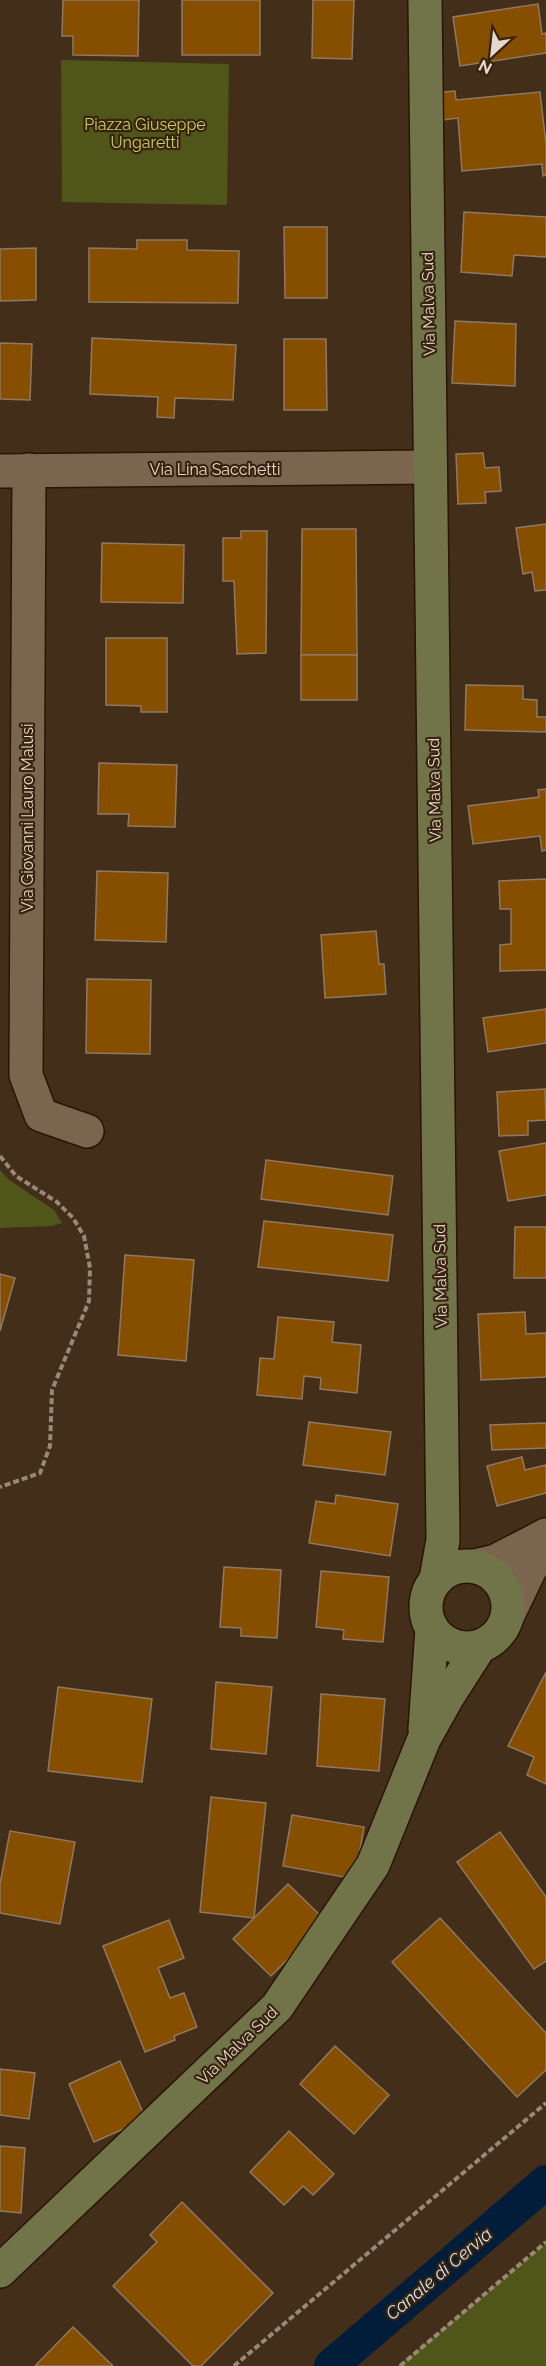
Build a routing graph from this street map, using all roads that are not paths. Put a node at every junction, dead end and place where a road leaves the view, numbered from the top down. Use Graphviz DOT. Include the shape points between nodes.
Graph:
graph roads {
  1 [pos="425,0"];
  2 [pos="430,467"];
  3 [pos="14,470"];
  4 [pos="87,1131"];
  5 [pos="546,1534"];
  6 [pos="546,1546"];
  7 [pos="474,1566"];
  8 [pos="436,1579"];
  9 [pos="507,1617"];
  10 [pos="432,1629"];
  11 [pos="480,1646"];
  12 [pos="424,1739"];
  13 [pos="0,2271"];
  1 -- 2 [label="street, Via Malva Sud"];
  2 -- 3 [label="street, Via Lina Sacchetti"];
  2 -- 8 [label="street, Via Malva Sud" via="443,1540"];
  3 -- 4 [label="street, Via Giovanni Lauro Malusi" via="26,1075 40,1115"];
  5 -- 7 [label="street" via="496,1561"];
  6 -- 9 [label="street"];
  7 -- 8 [label="street" via="447,1570"];
  7 -- 9 [label="street" via="498,1580 505,1591"];
  8 -- 10 [label="street" via="426,1603"];
  9 -- 11 [label="street" via="492,1640"];
  10 -- 11 [label="street" via="453,1646"];
  10 -- 12 [label="street, Via Malva Sud"];
  11 -- 12 [label="street, Via Malva Sud"];
  12 -- 13 [label="street, Via Malva Sud" via="372,1865 277,2007"];
}
